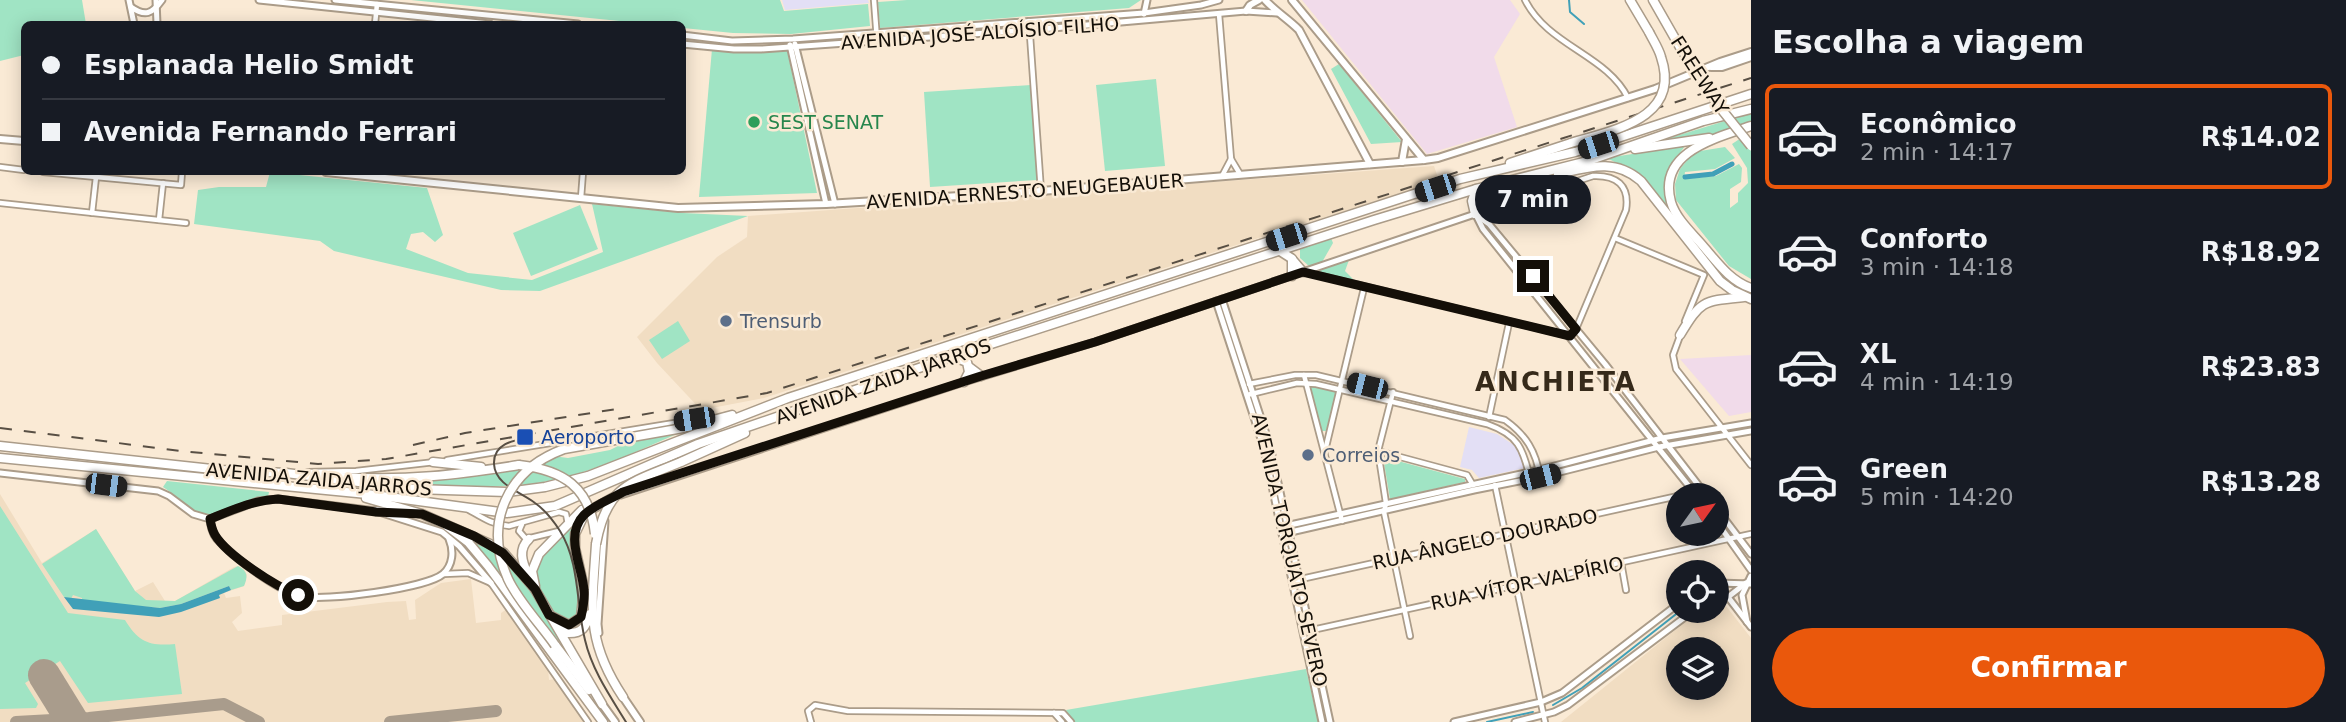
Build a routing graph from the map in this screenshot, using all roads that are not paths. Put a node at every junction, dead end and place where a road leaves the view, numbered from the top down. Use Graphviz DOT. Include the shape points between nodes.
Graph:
graph roads {
  1 [pos="162,0"];
  2 [pos="259,0"];
  3 [pos="335,0"];
  4 [pos="874,0"];
  5 [pos="1147,0"];
  6 [pos="1174,0"];
  7 [pos="1219,0"];
  8 [pos="1259,0"];
  9 [pos="1265,0"];
  10 [pos="1292,0"];
  11 [pos="1525,0"];
  12 [pos="1624,0"];
  13 [pos="1630,0"];
  14 [pos="1655,0"];
  15 [pos="130,3"];
  16 [pos="157,4"];
  17 [pos="377,4"];
  18 [pos="1180,8"];
  19 [pos="1246,11"];
  20 [pos="376,13"];
  21 [pos="1144,13"];
  22 [pos="1277,13"];
  23 [pos="1219,14"];
  24 [pos="1182,18"];
  25 [pos="133,21"];
  26 [pos="375,21"];
  27 [pos="458,21"];
  28 [pos="548,21"];
  29 [pos="1029,21"];
  30 [pos="1144,21"];
  31 [pos="1030,30"];
  32 [pos="1647,30"];
  33 [pos="876,32"];
  34 [pos="686,36"];
  35 [pos="793,39"];
  36 [pos="877,40"];
  37 [pos="686,44"];
  38 [pos="788,47"];
  39 [pos="796,47"];
  40 [pos="1751,54"];
  41 [pos="1751,94"];
  42 [pos="1628,98"];
  43 [pos="1751,109"];
  44 [pos="1751,126"];
  45 [pos="1722,136"];
  46 [pos="0,139"];
  47 [pos="1406,139"];
  48 [pos="21,141"];
  49 [pos="1751,146"];
  50 [pos="1616,151"];
  51 [pos="1231,159"];
  52 [pos="1424,160"];
  53 [pos="1402,162"];
  54 [pos="1370,164"];
  55 [pos="0,167"];
  56 [pos="21,170"];
  57 [pos="75,175"];
  58 [pos="182,175"];
  59 [pos="379,175"];
  60 [pos="583,175"];
  61 [pos="1241,175"];
  62 [pos="96,177"];
  63 [pos="1222,177"];
  64 [pos="1523,178"];
  65 [pos="1460,179"];
  66 [pos="163,183"];
  67 [pos="1476,189"];
  68 [pos="1041,191"];
  69 [pos="580,198"];
  70 [pos="0,203"];
  71 [pos="826,204"];
  72 [pos="835,204"];
  73 [pos="92,213"];
  74 [pos="1475,214"];
  75 [pos="159,220"];
  76 [pos="186,223"];
  77 [pos="1615,238"];
  78 [pos="1280,251"];
  79 [pos="1292,260"];
  80 [pos="1303,272"];
  81 [pos="1292,276"];
  82 [pos="1364,288"];
  83 [pos="1751,288"];
  84 [pos="1748,298"];
  85 [pos="1219,300"];
  86 [pos="1509,323"];
  87 [pos="1576,329"];
  88 [pos="1680,335"];
  89 [pos="1570,336"];
  90 [pos="951,357"];
  91 [pos="1605,364"];
  92 [pos="969,367"];
  93 [pos="1598,370"];
  94 [pos="1304,375"];
  95 [pos="981,376"];
  96 [pos="1342,380"];
  97 [pos="964,382"];
  98 [pos="1305,383"];
  99 [pos="1246,384"];
  100 [pos="1339,389"];
  101 [pos="1393,392"];
  102 [pos="1250,394"];
  103 [pos="789,398"];
  104 [pos="1391,401"];
  105 [pos="786,413"];
  106 [pos="733,414"];
  107 [pos="1489,416"];
  108 [pos="1751,423"];
  109 [pos="1487,425"];
  110 [pos="1723,429"];
  111 [pos="1751,431"];
  112 [pos="1729,436"];
  113 [pos="1662,438"];
  114 [pos="1654,440"];
  115 [pos="1667,445"];
  116 [pos="0,446"];
  117 [pos="1660,447"];
  118 [pos="1325,450"];
  119 [pos="1378,451"];
  120 [pos="0,458"];
  121 [pos="433,462"];
  122 [pos="1751,465"];
  123 [pos="494,469"];
  124 [pos="0,473"];
  125 [pos="286,473"];
  126 [pos="1539,473"];
  127 [pos="1530,475"];
  128 [pos="1692,478"];
  129 [pos="1687,483"];
  130 [pos="1693,483"];
  131 [pos="1696,483"];
  132 [pos="1495,485"];
  133 [pos="1473,487"];
  134 [pos="343,492"];
  135 [pos="623,492"];
  136 [pos="1666,499"];
  137 [pos="1386,503"];
  138 [pos="469,509"];
  139 [pos="376,512"];
  140 [pos="1384,512"];
  141 [pos="422,514"];
  142 [pos="1341,517"];
  143 [pos="210,519"];
  144 [pos="524,522"];
  145 [pos="1729,525"];
  146 [pos="566,528"];
  147 [pos="444,529"];
  148 [pos="1285,530"];
  149 [pos="1505,534"];
  150 [pos="1751,534"];
  151 [pos="1737,536"];
  152 [pos="1729,538"];
  153 [pos="529,540"];
  154 [pos="596,544"];
  155 [pos="1693,546"];
  156 [pos="1751,554"];
  157 [pos="1393,559"];
  158 [pos="1621,562"];
  159 [pos="1751,570"];
  160 [pos="444,574"];
  161 [pos="1751,576"];
  162 [pos="1296,581"];
  163 [pos="491,583"];
  164 [pos="1729,583"];
  165 [pos="1749,584"];
  166 [pos="1516,585"];
  167 [pos="535,589"];
  168 [pos="1626,590"];
  169 [pos="1729,596"];
  170 [pos="1729,598"];
  171 [pos="1404,610"];
  172 [pos="591,612"];
  173 [pos="1666,613"];
  174 [pos="549,615"];
  175 [pos="1677,623"];
  176 [pos="1749,625"];
  177 [pos="1306,631"];
  178 [pos="1410,636"];
  179 [pos="556,674"];
  180 [pos="570,675"];
  181 [pos="624,696"];
  182 [pos="1541,702"];
  183 [pos="602,704"];
  184 [pos="1053,713"];
  185 [pos="1545,719"];
  186 [pos="588,722"];
  187 [pos="602,722"];
  188 [pos="615,722"];
  189 [pos="640,722"];
  190 [pos="811,722"];
  191 [pos="1062,722"];
  192 [pos="1071,722"];
  193 [pos="1322,722"];
  194 [pos="1330,722"];
  195 [pos="1454,722"];
  196 [pos="1516,722"];
  1 -- 16 [label="street"];
  2 -- 20 [label="street"];
  3 -- 17 [label="street"];
  4 -- 33 [label="street"];
  5 -- 21 [label="street"];
  6 -- 18 [label="street"];
  7 -- 18 [label="street, AVENIDA JOSÉ ALOÍSIO FILHO"];
  8 -- 19 [label="main road"];
  9 -- 22 [label="main road"];
  10 -- 47 [label="main road"];
  11 -- 42 [label="street" via="1551,33 1616,79"];
  12 -- 32 [label="highway"];
  13 -- 32 [label="highway"];
  14 -- 49 [label="highway, FREEWAY, bridge" via="1681,49"];
  15 -- 16 [label="street" via="139,13 147,13"];
  15 -- 25 [label="street"];
  17 -- 20 [label="street"];
  17 -- 28 [label="street"];
  18 -- 21 [label="street, AVENIDA JOSÉ ALOÍSIO FILHO"];
  18 -- 24 [label="street"];
  19 -- 22 [label="street, AVENIDA JOSÉ ALOÍSIO FILHO"];
  19 -- 23 [label="street, AVENIDA JOSÉ ALOÍSIO FILHO"];
  20 -- 26 [label="street"];
  20 -- 27 [label="street"];
  21 -- 29 [label="street, AVENIDA JOSÉ ALOÍSIO FILHO"];
  21 -- 30 [label="street"];
  22 -- 54 [label="main road" via="1299,30"];
  23 -- 24 [label="street, AVENIDA JOSÉ ALOÍSIO FILHO"];
  23 -- 51 [label="street"];
  24 -- 30 [label="street, AVENIDA JOSÉ ALOÍSIO FILHO"];
  29 -- 31 [label="street"];
  29 -- 33 [label="street, AVENIDA JOSÉ ALOÍSIO FILHO"];
  30 -- 31 [label="street, AVENIDA JOSÉ ALOÍSIO FILHO"];
  31 -- 36 [label="street, AVENIDA JOSÉ ALOÍSIO FILHO"];
  31 -- 68 [label="street"];
  32 -- 65 [label="highway, bridge" via="1665,74 1662,95 1644,117"];
  33 -- 35 [label="street, AVENIDA JOSÉ ALOÍSIO FILHO"];
  33 -- 36 [label="street"];
  34 -- 35 [label="street, AVENIDA JOSÉ ALOÍSIO FILHO"];
  35 -- 38 [label="street"];
  35 -- 39 [label="street"];
  36 -- 39 [label="street, AVENIDA JOSÉ ALOÍSIO FILHO"];
  37 -- 38 [label="street, AVENIDA JOSÉ ALOÍSIO FILHO"];
  38 -- 39 [label="street, AVENIDA JOSÉ ALOÍSIO FILHO"];
  38 -- 71 [label="street"];
  39 -- 72 [label="street"];
  40 -- 42 [label="main road, AVENIDA ERNESTO NEUGEBAUER"];
  41 -- 65 [label="highway, AVENIDA ZAIDA JARROS" via="1575,152"];
  42 -- 52 [label="main road, AVENIDA ERNESTO NEUGEBAUER"];
  43 -- 50 [label="highway, AVENIDA ZAIDA JARROS"];
  44 -- 45 [label="highway"];
  45 -- 50 [label="highway"];
  45 -- 83 [label="highway" via="1692,149 1679,161 1670,182 1671,202 1730,276"];
  46 -- 48 [label="main road"];
  47 -- 52 [label="main road"];
  47 -- 53 [label="main road"];
  50 -- 64 [label="highway, AVENIDA ZAIDA JARROS"];
  51 -- 61 [label="street"];
  51 -- 63 [label="street"];
  52 -- 53 [label="main road, AVENIDA ERNESTO NEUGEBAUER"];
  53 -- 54 [label="main road, AVENIDA ERNESTO NEUGEBAUER"];
  54 -- 61 [label="main road, AVENIDA ERNESTO NEUGEBAUER"];
  55 -- 56 [label="street"];
  57 -- 62 [label="street"];
  58 -- 66 [label="street" via="181,185"];
  59 -- 69 [label="main road, AVENIDA ERNESTO NEUGEBAUER"];
  60 -- 69 [label="street"];
  61 -- 63 [label="main road, AVENIDA ERNESTO NEUGEBAUER"];
  62 -- 66 [label="street"];
  62 -- 73 [label="street"];
  63 -- 68 [label="main road, AVENIDA ERNESTO NEUGEBAUER"];
  64 -- 67 [label="highway, AVENIDA ZAIDA JARROS"];
  64 -- 84 [label="highway" via="1596,165 1633,174 1720,281"];
  65 -- 103 [label="highway, AVENIDA ZAIDA JARROS"];
  66 -- 75 [label="street"];
  67 -- 74 [label="highway" via="1472,201"];
  67 -- 78 [label="highway, AVENIDA ZAIDA JARROS"];
  68 -- 72 [label="main road, AVENIDA ERNESTO NEUGEBAUER"];
  69 -- 71 [label="main road, AVENIDA ERNESTO NEUGEBAUER" via="678,208"];
  70 -- 73 [label="street"];
  71 -- 72 [label="main road, AVENIDA ERNESTO NEUGEBAUER"];
  73 -- 75 [label="street"];
  74 -- 77 [label="street" via="1609,175 1621,184 1628,199"];
  74 -- 80 [label="street"];
  74 -- 87 [label="street" via="1489,224"];
  74 -- 89 [label="street"];
  75 -- 76 [label="street"];
  77 -- 87 [label="street"];
  77 -- 88 [label="street" via="1704,275"];
  78 -- 79 [label="highway"];
  78 -- 90 [label="highway, AVENIDA ZAIDA JARROS"];
  79 -- 80 [label="highway"];
  79 -- 81 [label="highway"];
  80 -- 81 [label="street"];
  80 -- 82 [label="street"];
  81 -- 85 [label="street"];
  82 -- 86 [label="street"];
  82 -- 96 [label="street"];
  84 -- 88 [label="highway" via="1701,305"];
  85 -- 95 [label="street"];
  85 -- 99 [label="street, AVENIDA TORQUATO SEVERO"];
  86 -- 89 [label="street"];
  86 -- 107 [label="street"];
  87 -- 89 [label="street"];
  87 -- 91 [label="street"];
  88 -- 110 [label="street" via="1673,355 1676,369"];
  89 -- 93 [label="street"];
  90 -- 92 [label="highway" via="964,359"];
  90 -- 105 [label="highway, AVENIDA ZAIDA JARROS"];
  91 -- 93 [label="street"];
  91 -- 113 [label="street"];
  92 -- 95 [label="highway"];
  92 -- 97 [label="highway"];
  93 -- 114 [label="street"];
  94 -- 96 [label="street"];
  94 -- 98 [label="street"];
  94 -- 99 [label="street"];
  95 -- 97 [label="street"];
  96 -- 100 [label="street"];
  96 -- 101 [label="street"];
  97 -- 135 [label="street"];
  98 -- 100 [label="street"];
  98 -- 102 [label="street"];
  98 -- 118 [label="street"];
  99 -- 102 [label="street, AVENIDA TORQUATO SEVERO"];
  100 -- 104 [label="street"];
  100 -- 118 [label="street"];
  101 -- 104 [label="street"];
  101 -- 107 [label="street"];
  102 -- 148 [label="street, AVENIDA TORQUATO SEVERO"];
  103 -- 106 [label="highway"];
  103 -- 125 [label="highway, AVENIDA ZAIDA JARROS" via="588,476 533,489 415,489"];
  104 -- 109 [label="street"];
  104 -- 119 [label="street"];
  105 -- 138 [label="highway, AVENIDA ZAIDA JARROS" via="698,444 555,506 508,513"];
  105 -- 154 [label="highway, bridge" via="626,486 611,498"];
  106 -- 121 [label="street"];
  106 -- 183 [label="highway, bridge" via="683,428 564,449 534,463 506,499 498,541 509,582"];
  107 -- 109 [label="street"];
  107 -- 126 [label="street" via="1516,429 1535,455"];
  108 -- 110 [label="street"];
  109 -- 127 [label="street" via="1510,435 1521,447"];
  110 -- 112 [label="street"];
  110 -- 113 [label="street"];
  111 -- 112 [label="street"];
  112 -- 115 [label="street"];
  112 -- 122 [label="street"];
  113 -- 114 [label="street"];
  113 -- 115 [label="street"];
  114 -- 117 [label="street"];
  114 -- 126 [label="street"];
  115 -- 117 [label="street"];
  115 -- 128 [label="street"];
  116 -- 125 [label="highway, AVENIDA ZAIDA JARROS"];
  117 -- 126 [label="street"];
  117 -- 129 [label="street"];
  118 -- 142 [label="street"];
  119 -- 133 [label="street" via="1467,475"];
  119 -- 137 [label="street"];
  120 -- 134 [label="highway, AVENIDA ZAIDA JARROS"];
  121 -- 123 [label="highway"];
  121 -- 125 [label="street"];
  123 -- 125 [label="highway" via="399,480"];
  123 -- 154 [label="highway, bridge" via="519,465 551,470 576,487 591,512"];
  124 -- 143 [label="street" via="158,491 193,514"];
  126 -- 127 [label="street"];
  127 -- 132 [label="street"];
  127 -- 133 [label="street"];
  128 -- 130 [label="street"];
  128 -- 131 [label="street"];
  132 -- 133 [label="street"];
  132 -- 149 [label="street"];
  133 -- 137 [label="street"];
  133 -- 140 [label="street"];
  134 -- 138 [label="highway, AVENIDA ZAIDA JARROS"];
  134 -- 141 [label="highway"];
  135 -- 146 [label="highway" via="582,509"];
  135 -- 174 [label="highway" via="586,513 575,534 584,588 581,617 569,625"];
  135 -- 181 [label="street" via="604,524 598,624 606,659"];
  136 -- 149 [label="street, RUA ÂNGELO DOURADO"];
  137 -- 140 [label="street"];
  137 -- 142 [label="street"];
  138 -- 144 [label="street" via="501,526"];
  139 -- 141 [label="highway"];
  139 -- 143 [label="street" via="278,499"];
  139 -- 147 [label="street"];
  140 -- 142 [label="street"];
  140 -- 157 [label="street"];
  141 -- 147 [label="highway"];
  142 -- 148 [label="street"];
  143 -- 160 [label="street" via="218,540 251,569 302,597 412,586"];
  144 -- 146 [label="street" via="562,512 568,516"];
  144 -- 153 [label="street" via="520,534"];
  145 -- 151 [label="street"];
  146 -- 153 [label="street"];
  146 -- 167 [label="highway" via="534,563"];
  147 -- 160 [label="street" via="453,550"];
  147 -- 163 [label="street"];
  147 -- 167 [label="highway" via="474,536 503,553"];
  147 -- 180 [label="highway" via="468,542"];
  148 -- 162 [label="street, AVENIDA TORQUATO SEVERO"];
  149 -- 157 [label="street, RUA ÂNGELO DOURADO"];
  149 -- 166 [label="street"];
  150 -- 151 [label="street, RUA VÍTOR VALPÍRIO"];
  151 -- 152 [label="street, RUA VÍTOR VALPÍRIO"];
  151 -- 156 [label="street"];
  152 -- 159 [label="street"];
  153 -- 167 [label="highway" via="521,557"];
  154 -- 172 [label="highway"];
  155 -- 158 [label="street, RUA VÍTOR VALPÍRIO"];
  157 -- 162 [label="street, RUA ÂNGELO DOURADO"];
  157 -- 171 [label="street"];
  158 -- 166 [label="street, RUA VÍTOR VALPÍRIO"];
  158 -- 168 [label="street"];
  160 -- 163 [label="street" via="461,571"];
  161 -- 165 [label="street"];
  162 -- 177 [label="street, AVENIDA TORQUATO SEVERO"];
  163 -- 179 [label="street"];
  164 -- 165 [label="street"];
  165 -- 169 [label="street"];
  165 -- 176 [label="street" via="1742,595"];
  166 -- 171 [label="street, RUA VÍTOR VALPÍRIO"];
  166 -- 182 [label="street"];
  167 -- 174 [label="highway"];
  170 -- 176 [label="street"];
  171 -- 177 [label="street, RUA VÍTOR VALPÍRIO"];
  171 -- 178 [label="street"];
  172 -- 174 [label="highway" via="585,628 571,634"];
  172 -- 181 [label="highway" via="604,666"];
  173 -- 182 [label="street" via="1573,686"];
  174 -- 183 [label="highway"];
  175 -- 185 [label="street" via="1583,696"];
  177 -- 193 [label="street, AVENIDA TORQUATO SEVERO"];
  177 -- 194 [label="street, AVENIDA TORQUATO SEVERO"];
  179 -- 180 [label="highway"];
  179 -- 186 [label="street"];
  180 -- 187 [label="highway"];
  181 -- 189 [label="main road"];
  182 -- 185 [label="street"];
  182 -- 195 [label="street"];
  183 -- 187 [label="street"];
  183 -- 188 [label="main road"];
  184 -- 190 [label="street" via="848,711 815,705 808,711"];
  184 -- 191 [label="street"];
  184 -- 192 [label="street" via="1066,715"];
  185 -- 196 [label="street"];
}
